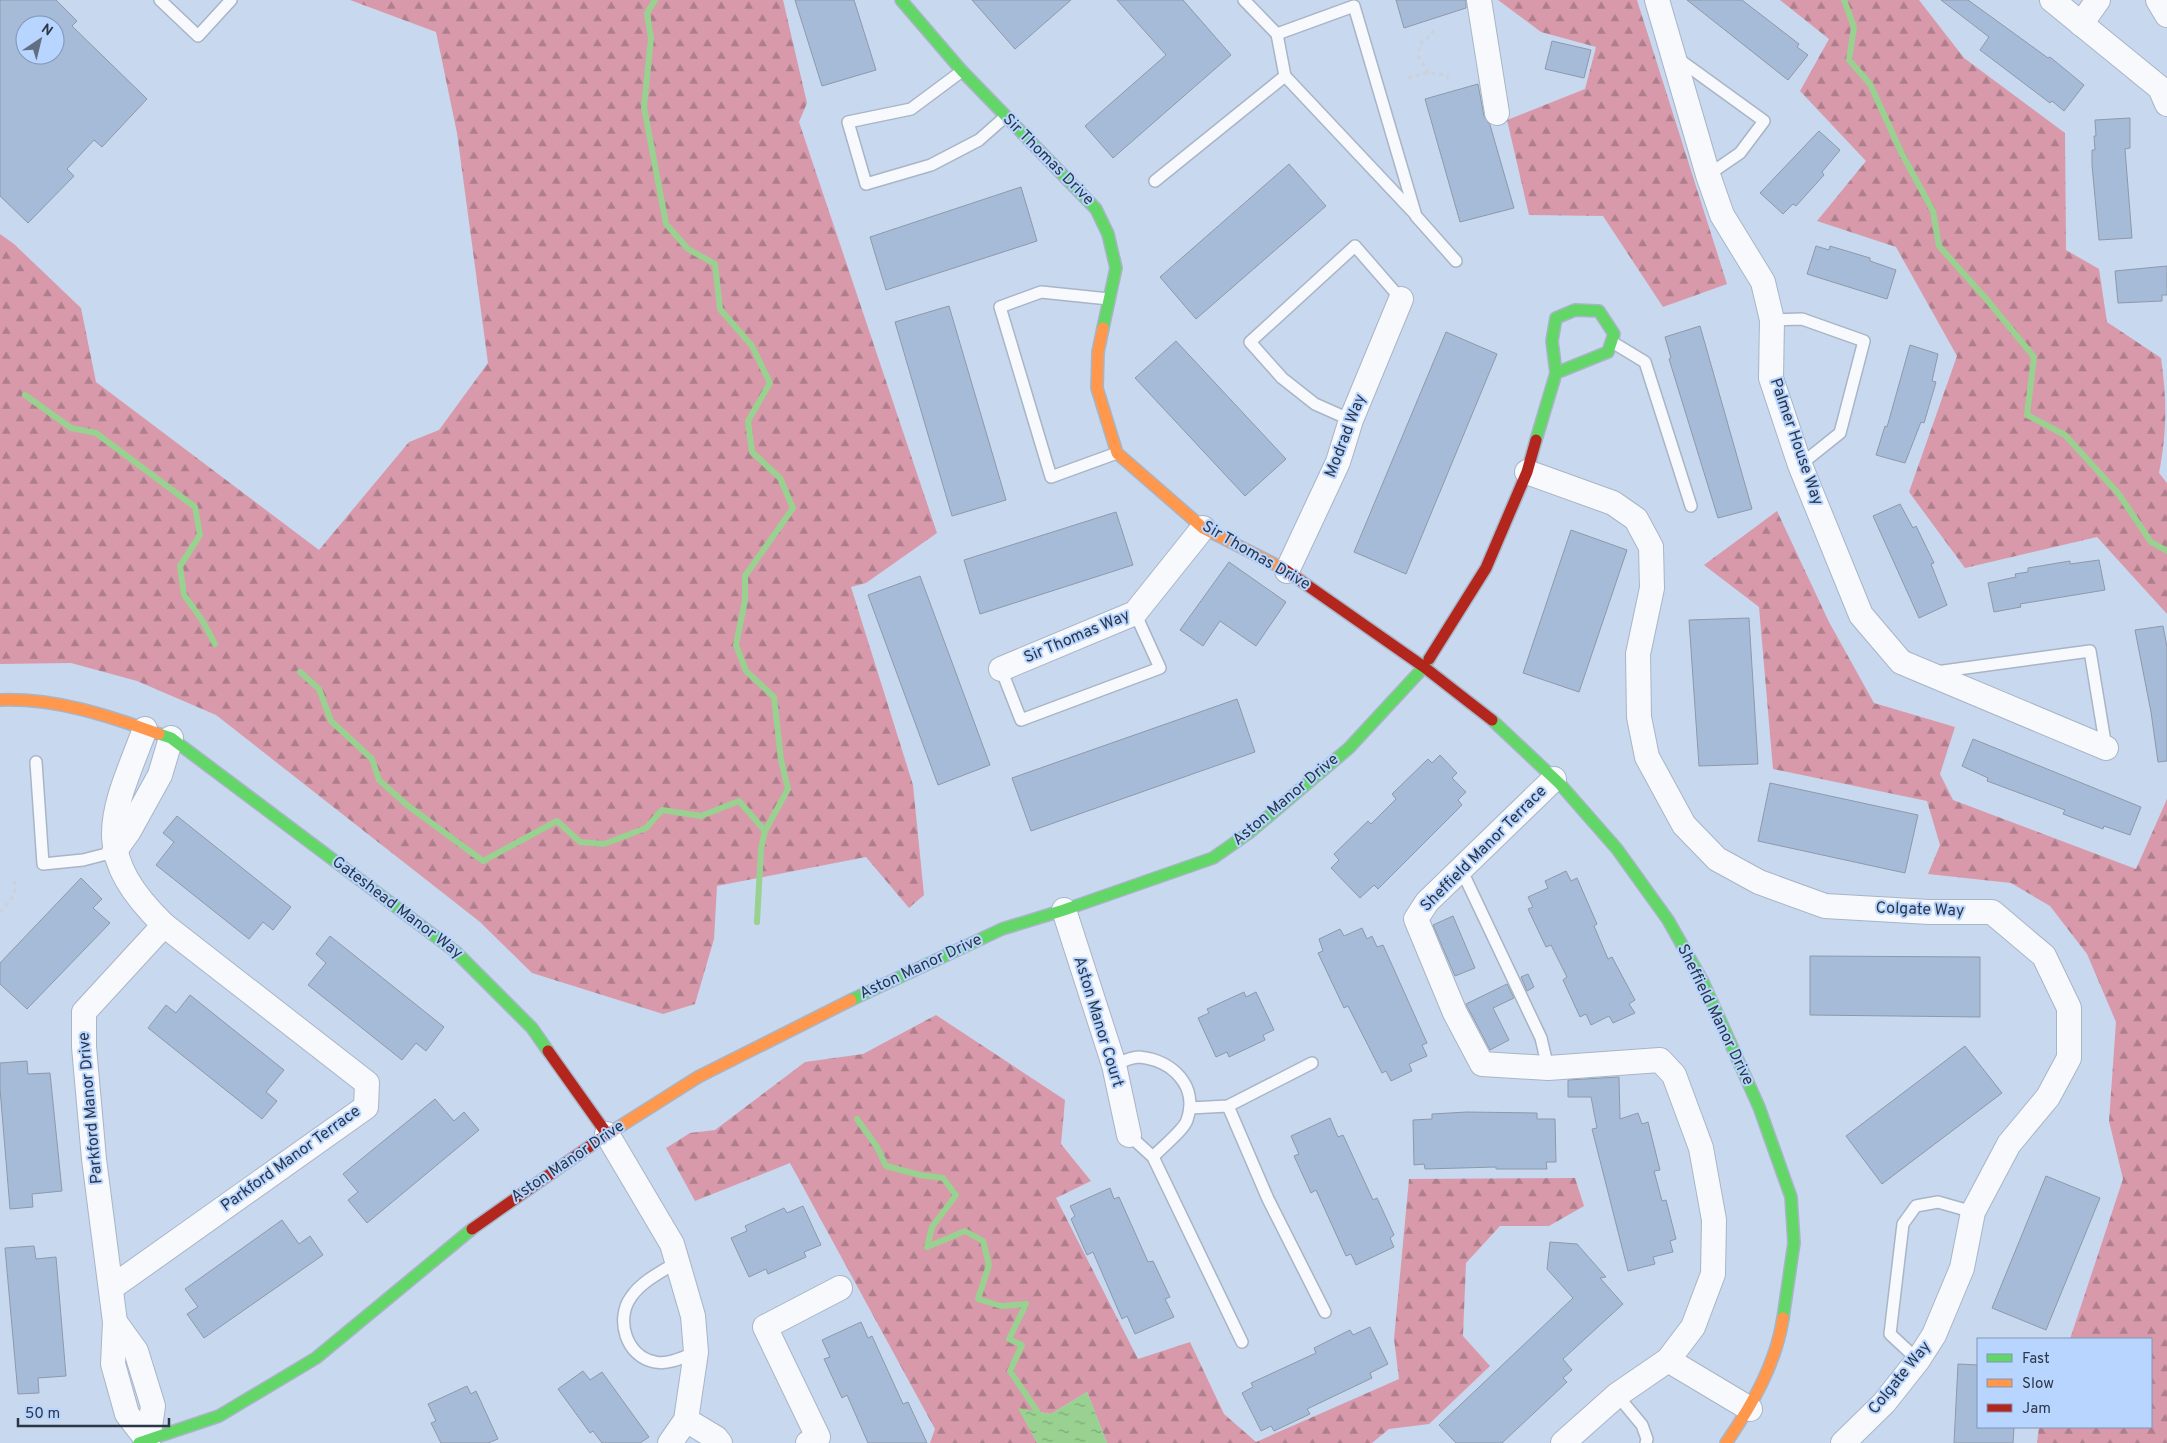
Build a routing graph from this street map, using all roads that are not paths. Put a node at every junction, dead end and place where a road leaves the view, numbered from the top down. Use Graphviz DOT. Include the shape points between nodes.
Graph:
graph roads {
  1 [pos="160,0"];
  2 [pos="231,0"];
  3 [pos="901,0"];
  4 [pos="1244,0"];
  5 [pos="1479,0"];
  6 [pos="1657,0"];
  7 [pos="2052,0"];
  8 [pos="2098,0"];
  9 [pos="2081,24"];
  10 [pos="1277,34"];
  11 [pos="1673,55"];
  12 [pos="962,71"];
  13 [pos="1285,76"];
  14 [pos="2167,104"];
  15 [pos="1497,113"];
  16 [pos="1005,117"];
  17 [pos="1708,175"];
  18 [pos="1155,181"];
  19 [pos="1416,216"];
  20 [pos="1456,261"];
  21 [pos="1401,299"];
  22 [pos="1109,300"];
  23 [pos="1772,320"];
  24 [pos="1612,342"];
  25 [pos="1556,373"];
  26 [pos="1351,420"];
  27 [pos="1117,453"];
  28 [pos="1800,464"];
  29 [pos="1527,472"];
  30 [pos="1691,506"];
  31 [pos="1204,528"];
  32 [pos="1287,572"];
  33 [pos="1135,613"];
  34 [pos="1424,668"];
  35 [pos="1001,669"];
  36 [pos="1928,674"];
  37 [pos="0,700"];
  38 [pos="145,729"];
  39 [pos="171,738"];
  40 [pos="2106,748"];
  41 [pos="36,762"];
  42 [pos="1554,779"];
  43 [pos="114,852"];
  44 [pos="1462,869"];
  45 [pos="1064,910"];
  46 [pos="164,925"];
  47 [pos="1312,1063"];
  48 [pos="1114,1065"];
  49 [pos="1548,1068"];
  50 [pos="1228,1106"];
  51 [pos="1190,1108"];
  52 [pos="607,1134"];
  53 [pos="1129,1135"];
  54 [pos="1153,1156"];
  55 [pos="1973,1212"];
  56 [pos="677,1262"];
  57 [pos="111,1288"];
  58 [pos="840,1288"];
  59 [pos="1325,1312"];
  60 [pos="1242,1342"];
  61 [pos="696,1352"];
  62 [pos="1668,1360"];
  63 [pos="1918,1360"];
  64 [pos="1617,1395"];
  65 [pos="1750,1410"];
  66 [pos="686,1420"];
  67 [pos="143,1442"];
  68 [pos="670,1443"];
  69 [pos="720,1443"];
  70 [pos="808,1443"];
  71 [pos="1563,1443"];
  72 [pos="1646,1443"];
  73 [pos="1726,1443"];
  74 [pos="1843,1443"];
  1 -- 2 [label="lane" via="198,36"];
  3 -- 12 [label="street, Sir Thomas Drive"];
  4 -- 10 [label="lane"];
  5 -- 15 [label="street"];
  6 -- 11 [label="street, Palmer House Way"];
  7 -- 9 [label="street"];
  8 -- 9 [label="street"];
  9 -- 14 [label="street" via="2160,88"];
  10 -- 13 [label="lane"];
  10 -- 19 [label="lane" via="1354,6"];
  11 -- 17 [label="street, Palmer House Way"];
  11 -- 17 [label="lane" via="1764,121 1740,152"];
  12 -- 16 [label="street, Sir Thomas Drive"];
  12 -- 16 [label="lane" via="911,109 848,122 866,184 931,164 979,140"];
  13 -- 18 [label="lane"];
  13 -- 19 [label="lane"];
  16 -- 22 [label="street, Sir Thomas Drive" via="1096,209 1108,234 1116,268"];
  17 -- 23 [label="street, Palmer House Way" via="1722,215 1763,282"];
  19 -- 20 [label="lane"];
  21 -- 26 [label="street, Modrad Way"];
  21 -- 26 [label="lane" via="1355,246 1250,342 1282,378 1315,404"];
  22 -- 27 [label="street, Sir Thomas Drive" via="1098,352 1097,388"];
  22 -- 27 [label="lane" via="1041,292 1000,307 1051,477"];
  23 -- 28 [label="street, Palmer House Way" via="1772,378"];
  23 -- 28 [label="lane" via="1802,319 1864,341 1840,433"];
  24 -- 25 [label="street" via="1608,352"];
  24 -- 25 [label="street, Aston Manor Drive" via="1614,334 1599,311 1575,310 1556,318 1552,340"];
  24 -- 30 [label="lane" via="1644,362"];
  25 -- 29 [label="street, Aston Manor Drive"];
  26 -- 32 [label="street, Modrad Way" via="1338,462"];
  27 -- 31 [label="street, Sir Thomas Drive"];
  28 -- 36 [label="street, Palmer House Way" via="1861,615 1901,662"];
  29 -- 34 [label="street, Aston Manor Drive" via="1486,568"];
  29 -- 55 [label="street, Colgate Way" via="1613,503 1636,519 1651,547 1652,588 1638,654 1639,717 1646,757 1684,825 1717,859 1759,882 1825,906 1992,912 2044,956 2069,1008 2069,1058 2048,1097 2009,1144"];
  31 -- 32 [label="street, Sir Thomas Drive"];
  31 -- 33 [label="street, Sir Thomas Way"];
  32 -- 34 [label="street, Sir Thomas Drive"];
  33 -- 35 [label="street, Sir Thomas Way"];
  33 -- 35 [label="lane" via="1160,668 1020,720"];
  34 -- 42 [label="street, Sheffield Manor Drive" via="1490,718"];
  34 -- 45 [label="street, Aston Manor Drive" via="1349,748 1250,832 1213,858"];
  36 -- 40 [label="street, Palmer House Way"];
  36 -- 40 [label="lane" via="2090,651"];
  37 -- 38 [label="street, Gateshead Manor Way" via="56,703"];
  38 -- 39 [label="street, Gateshead Manor Way"];
  38 -- 43 [label="street" via="116,808"];
  39 -- 43 [label="street" via="160,775 130,831"];
  39 -- 52 [label="street, Gateshead Manor Way" via="456,952 532,1028"];
  41 -- 43 [label="lane" via="43,864 83,860"];
  42 -- 44 [label="street, Sheffield Manor Terrace"];
  42 -- 65 [label="street, Sheffield Manor Drive" via="1617,849 1668,920 1703,982 1759,1107 1791,1197 1794,1243 1782,1326 1769,1368"];
  43 -- 46 [label="street" via="122,873 144,905"];
  44 -- 49 [label="lane" via="1541,1038"];
  44 -- 49 [label="street, Sheffield Manor Terrace" via="1427,902 1416,919 1455,1013 1482,1064"];
  45 -- 48 [label="street, Aston Manor Court"];
  45 -- 52 [label="street, Aston Manor Drive" via="1002,929 802,1023 698,1077"];
  46 -- 57 [label="street, Parkford Manor Drive" via="84,1012 94,1159"];
  46 -- 57 [label="street, Parkford Manor Terrace" via="366,1083 366,1108"];
  47 -- 50 [label="lane"];
  48 -- 51 [label="lane" via="1137,1057 1162,1062 1181,1077 1191,1100"];
  48 -- 53 [label="street, Aston Manor Court"];
  49 -- 62 [label="street, Sheffield Manor Terrace" via="1660,1060 1674,1075 1701,1148 1714,1220 1713,1274 1693,1327"];
  50 -- 51 [label="lane"];
  50 -- 59 [label="lane" via="1268,1199"];
  51 -- 54 [label="lane" via="1187,1122"];
  52 -- 56 [label="street, Gateshead Manor Way" via="672,1244"];
  52 -- 67 [label="street, Aston Manor Drive" via="478,1224 316,1358 219,1416"];
  53 -- 54 [label="lane"];
  54 -- 60 [label="lane"];
  55 -- 63 [label="street, Colgate Way" via="1962,1268 1934,1335"];
  55 -- 63 [label="lane" via="1938,1202 1923,1204 1916,1206 1903,1224 1890,1334"];
  56 -- 61 [label="street, Gateshead Manor Way" via="693,1316"];
  56 -- 61 [label="lane" via="642,1285 630,1298 623,1314 624,1334 636,1352 655,1362 675,1360"];
  57 -- 67 [label="street, Parkford Manor Drive" via="115,1322 136,1351 153,1406"];
  58 -- 70 [label="street" via="765,1327 818,1438"];
  61 -- 66 [label="street, Gateshead Manor Way"];
  62 -- 64 [label="street, Sheffield Manor Terrace"];
  62 -- 65 [label="street"];
  63 -- 74 [label="street, Colgate Way" via="1884,1403"];
  64 -- 71 [label="street, Sheffield Manor Terrace"];
  64 -- 72 [label="lane" via="1642,1425 1648,1439"];
  65 -- 73 [label="street, Sheffield Manor Drive"];
  66 -- 68 [label="street"];
  66 -- 69 [label="street"];
}
